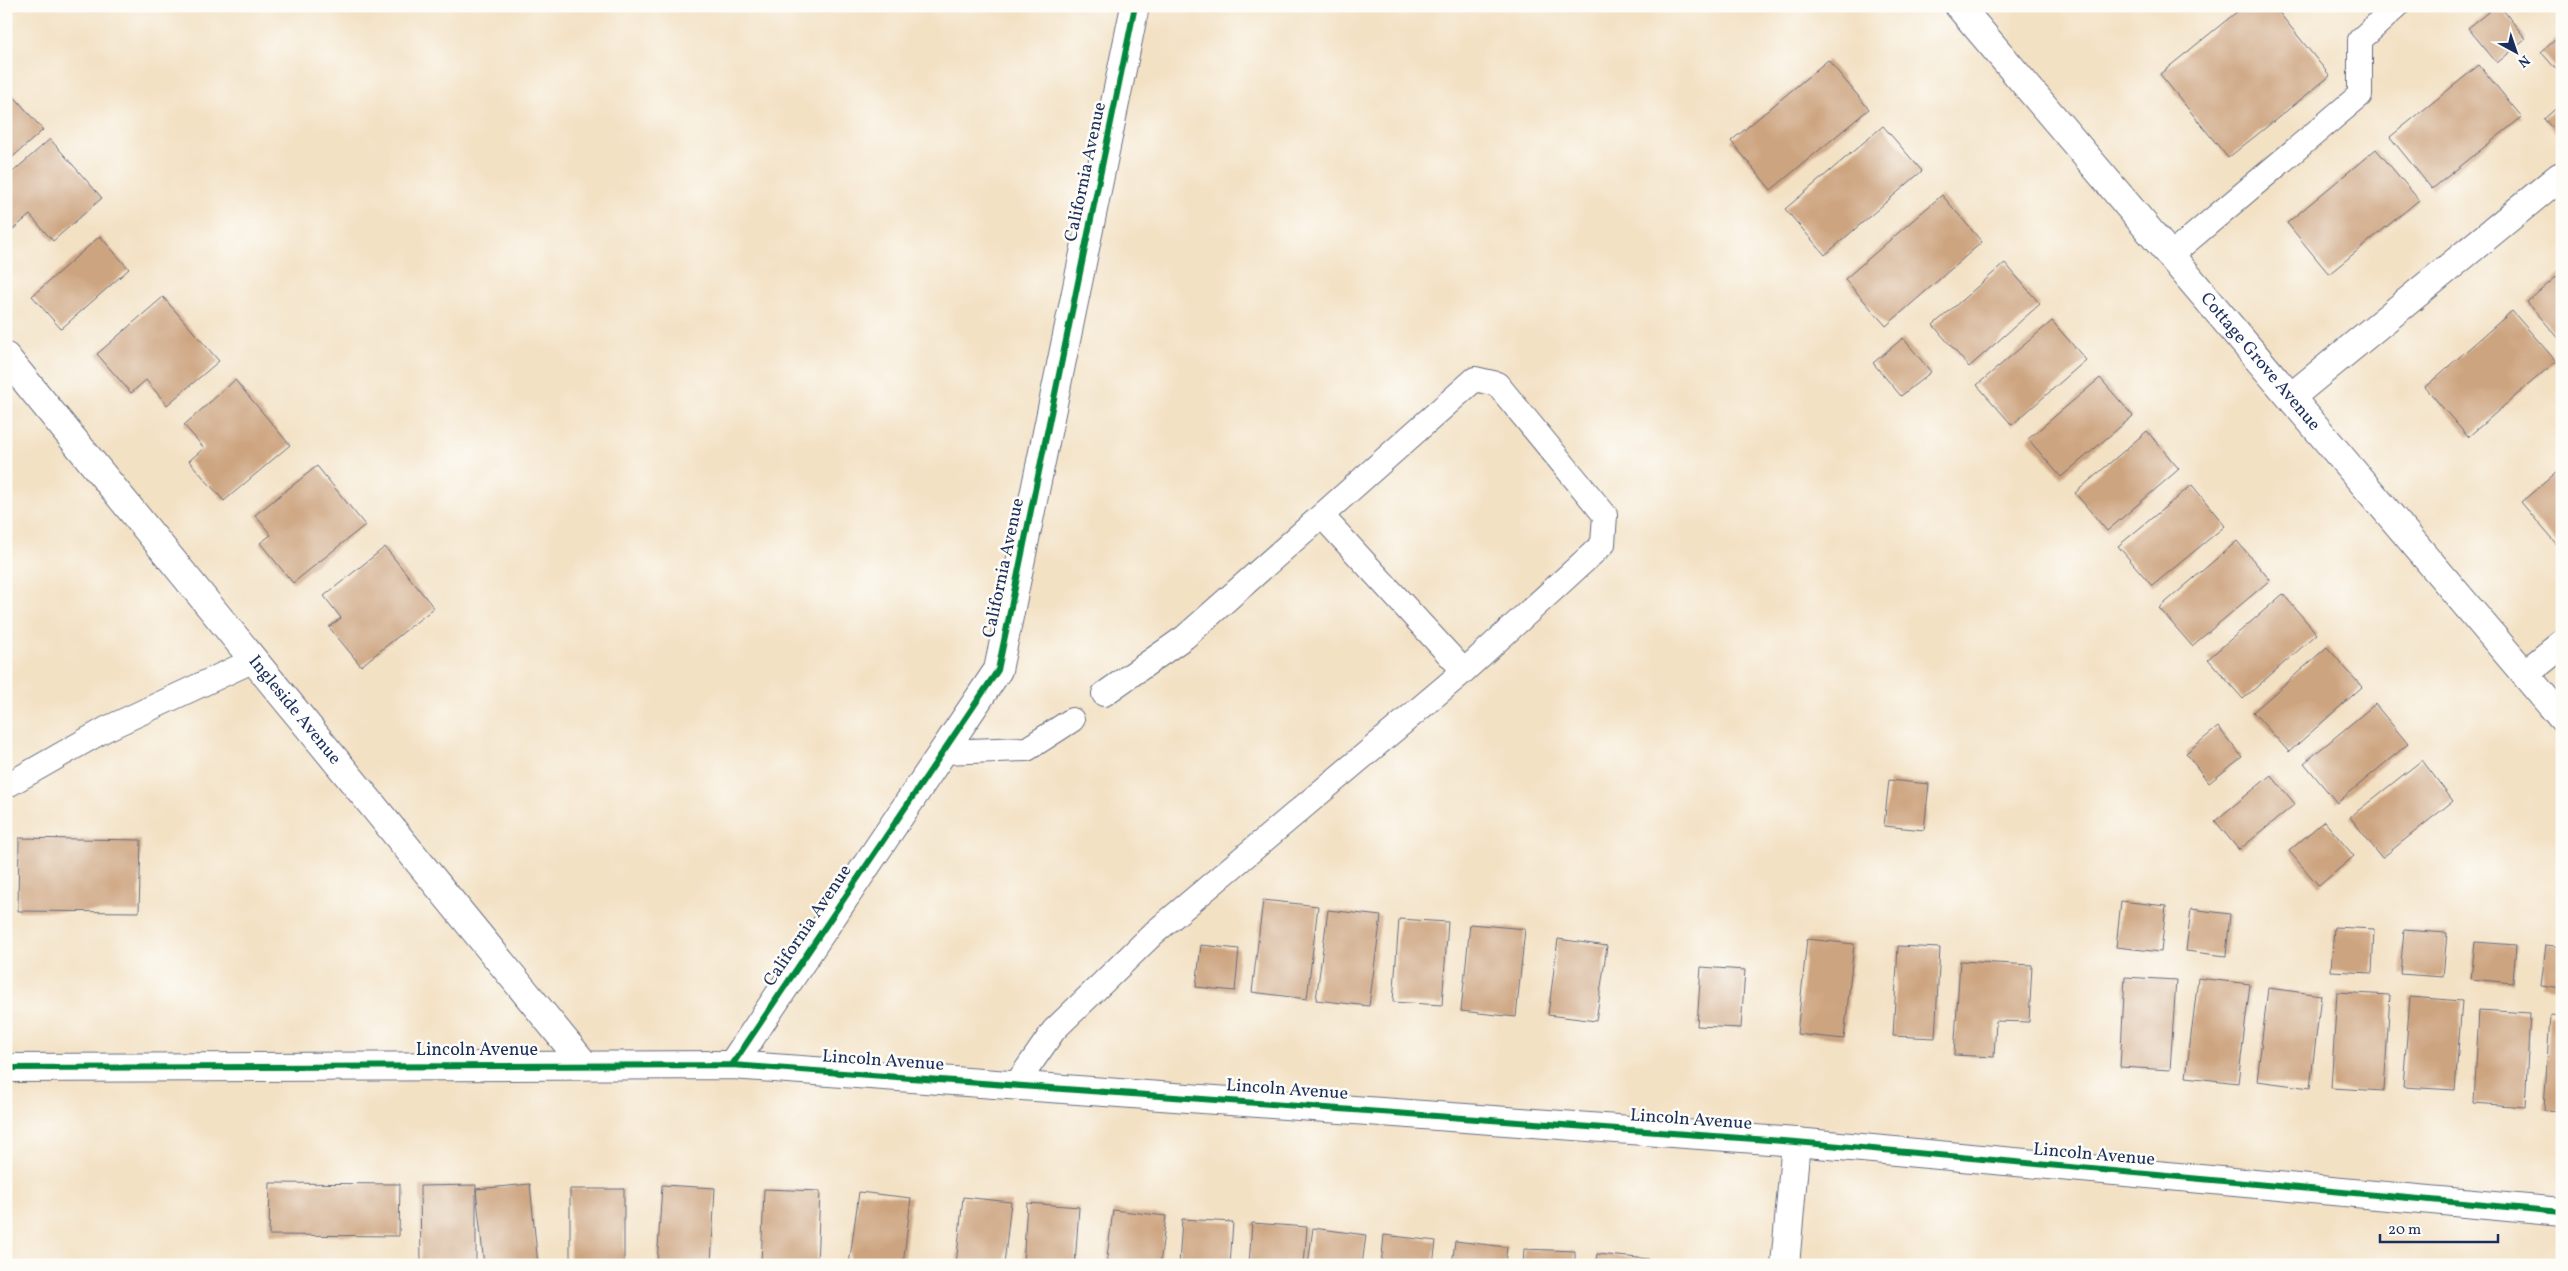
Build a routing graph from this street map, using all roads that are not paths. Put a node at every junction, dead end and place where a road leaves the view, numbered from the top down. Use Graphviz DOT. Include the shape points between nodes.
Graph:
graph roads {
  1 [pos="1135,6"];
  2 [pos="1959,6"];
  3 [pos="2397,6"];
  4 [pos="2558,177"];
  5 [pos="2171,255"];
  6 [pos="6,356"];
  7 [pos="2292,398"];
  8 [pos="1322,516"];
  9 [pos="2562,644"];
  10 [pos="254,660"];
  11 [pos="1464,671"];
  12 [pos="2525,674"];
  13 [pos="1104,694"];
  14 [pos="2562,718"];
  15 [pos="1072,720"];
  16 [pos="943,752"];
  17 [pos="6,786"];
  18 [pos="584,1064"];
  19 [pos="732,1065"];
  20 [pos="6,1068"];
  21 [pos="1015,1086"];
  22 [pos="1796,1142"];
  23 [pos="2562,1212"];
  24 [pos="1785,1265"];
  1 -- 16 [label="street, California Avenue" via="998,670"];
  2 -- 5 [label="street, Cottage Grove Avenue"];
  3 -- 5 [label="lane" via="2360,40 2360,95"];
  4 -- 7 [label="street"];
  5 -- 7 [label="street, Cottage Grove Avenue"];
  6 -- 10 [label="street, Ingleside Avenue"];
  7 -- 12 [label="street, Cottage Grove Avenue"];
  8 -- 11 [label="lane"];
  8 -- 11 [label="lane" via="1475,379 1497,384 1605,514 1604,544"];
  8 -- 13 [label="lane" via="1185,638"];
  9 -- 12 [label="street"];
  10 -- 17 [label="lane" via="106,729"];
  10 -- 18 [label="street, Ingleside Avenue"];
  11 -- 21 [label="lane" via="1154,933 1054,1030"];
  12 -- 14 [label="street, Cottage Grove Avenue"];
  15 -- 16 [label="lane" via="1027,749"];
  16 -- 19 [label="street, California Avenue"];
  18 -- 19 [label="street, Lincoln Avenue"];
  18 -- 20 [label="street, Lincoln Avenue"];
  19 -- 21 [label="street, Lincoln Avenue"];
  21 -- 22 [label="street, Lincoln Avenue"];
  22 -- 23 [label="street, Lincoln Avenue"];
  22 -- 24 [label="street"];
}
